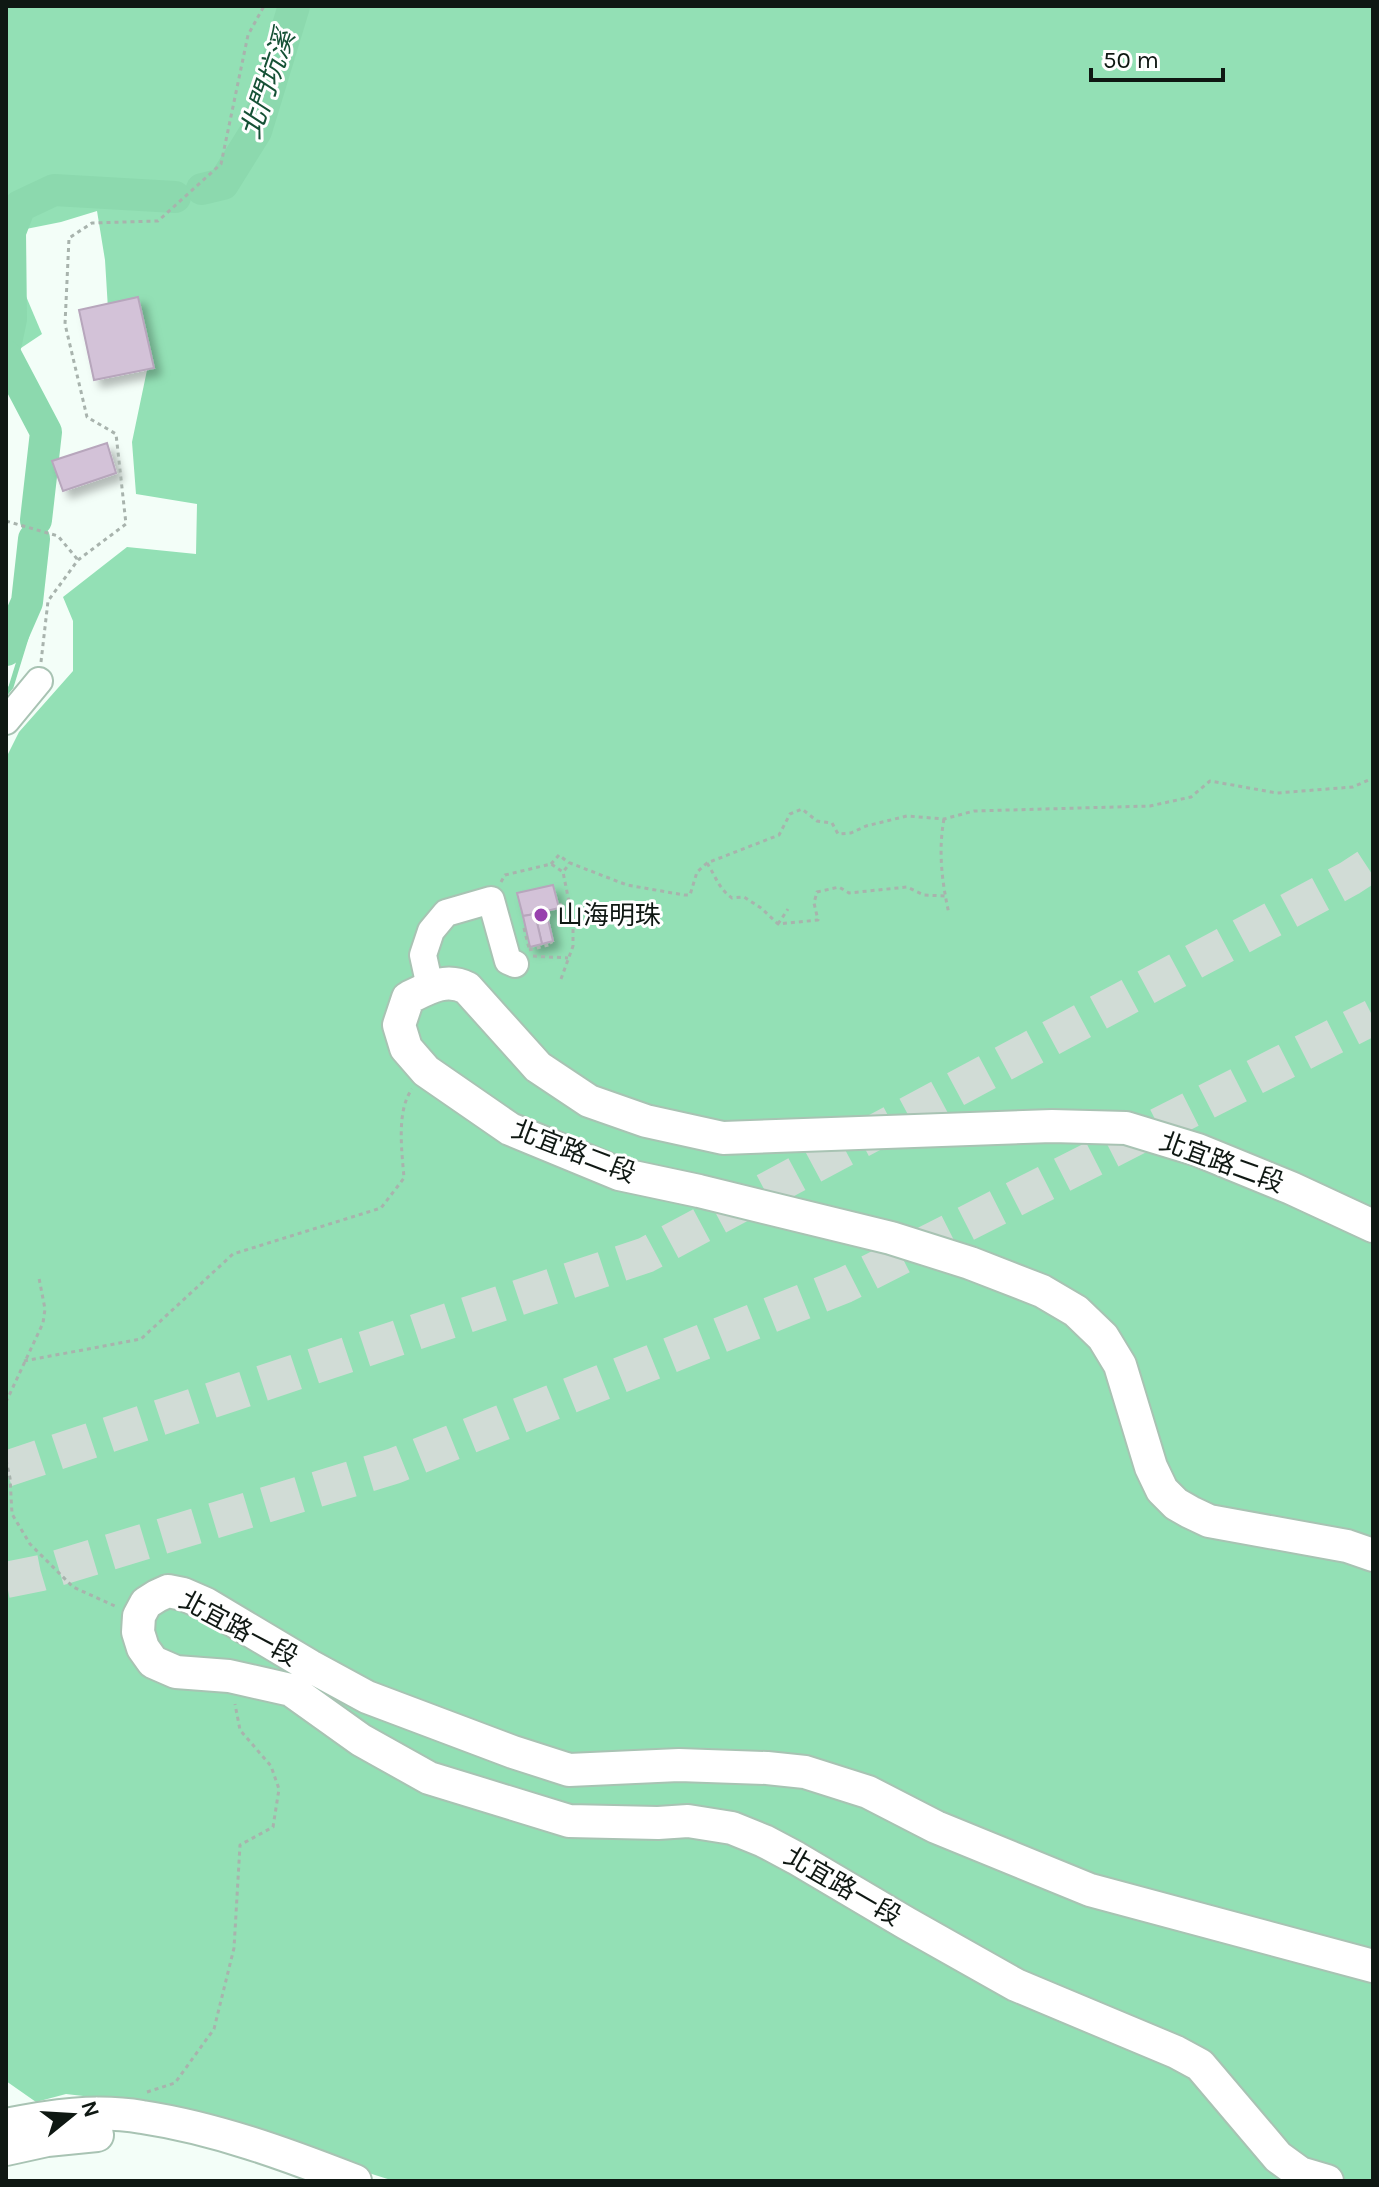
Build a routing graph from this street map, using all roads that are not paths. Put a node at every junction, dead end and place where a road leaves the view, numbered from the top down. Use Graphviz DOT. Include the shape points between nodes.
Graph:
graph roads {
  1 [pos="39,681"];
  2 [pos="6,721"];
  3 [pos="526,956"];
  4 [pos="430,987"];
  5 [pos="1373,1226"];
  6 [pos="1373,1555"];
  7 [pos="1373,1966"];
  8 [pos="6,2125"];
  9 [pos="6,2149"];
  10 [pos="306,2181"];
  11 [pos="355,2181"];
  12 [pos="1327,2181"];
  1 -- 2 [label="lane"];
  3 -- 4 [label="lane" via="508,961 491,900 446,913 431,931 423,955"];
  4 -- 5 [label="main road, 北宜路二段" via="455,982 467,988 538,1067 589,1101 646,1121 723,1138 1126,1128 1198,1150"];
  4 -- 6 [label="main road, 北宜路二段" via="408,998 399,1025 406,1048 426,1071 510,1129 619,1174 891,1238 1042,1291 1076,1311 1103,1337 1120,1365 1151,1467 1176,1504 1209,1521"];
  7 -- 12 [label="main road, 北宜路一段" via="1090,1890 936,1827 868,1792 805,1772 679,1765 569,1770 367,1697 183,1594 168,1591 157,1596 139,1616 138,1632 153,1662 176,1672 229,1676 291,1690 361,1740 429,1778 569,1821 688,1821 732,1828 764,1841 1016,1985 1200,2065 1278,2157 1300,2173"];
  8 -- 11 [label="main road" via="50,2116 139,2116 287,2154"];
  9 -- 10 [label="main road" via="88,2134 153,2137"];
}
